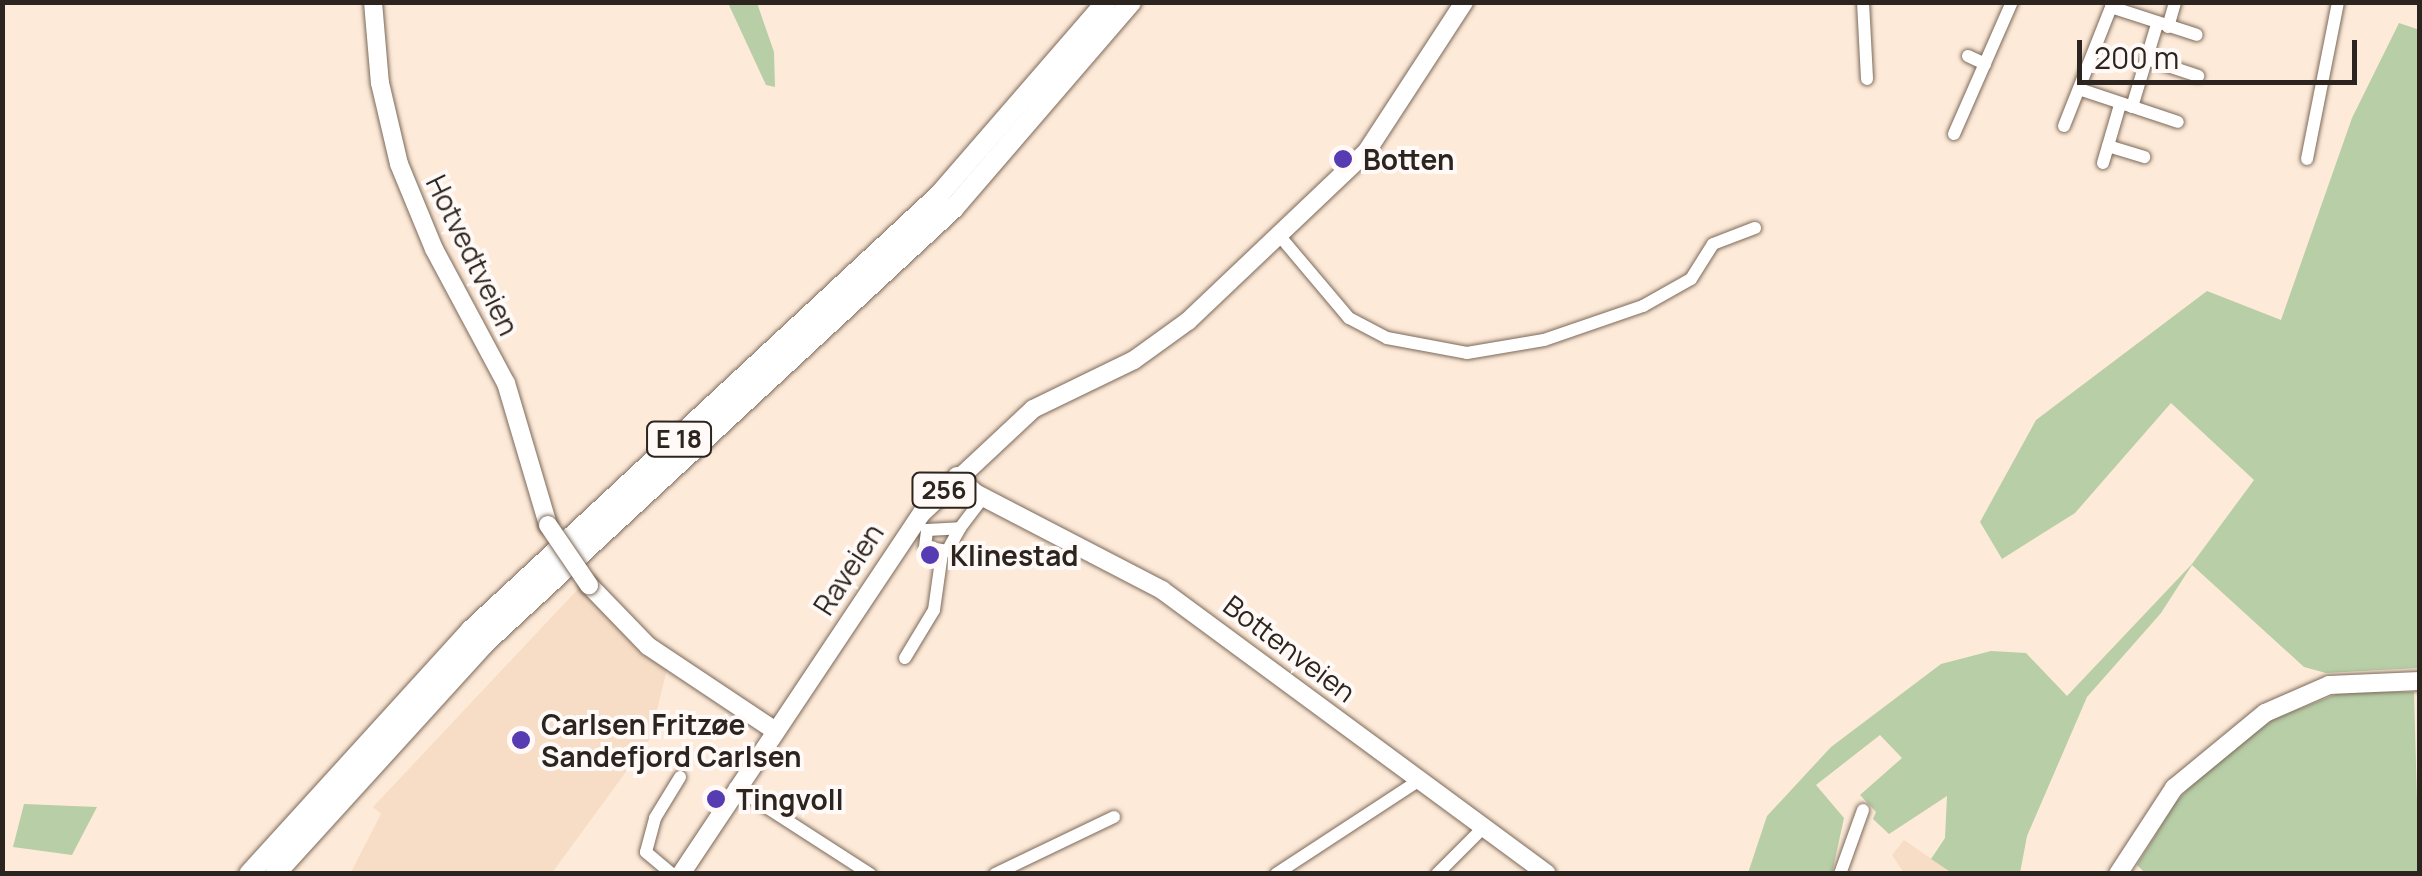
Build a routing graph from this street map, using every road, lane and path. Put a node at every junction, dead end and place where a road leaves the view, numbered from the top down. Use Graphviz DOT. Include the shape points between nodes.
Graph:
graph roads {
  1 [pos="373,2"];
  2 [pos="1106,2"];
  3 [pos="1132,2"];
  4 [pos="1464,2"];
  5 [pos="1862,2"];
  6 [pos="2012,2"];
  7 [pos="2175,2"];
  8 [pos="2338,2"];
  9 [pos="2112,5"];
  10 [pos="2163,25"];
  11 [pos="2197,36"];
  12 [pos="1968,56"];
  13 [pos="2147,59"];
  14 [pos="1985,64"];
  15 [pos="2198,76"];
  16 [pos="1867,79"];
  17 [pos="2079,90"];
  18 [pos="2126,106"];
  19 [pos="2178,122"];
  20 [pos="2064,126"];
  21 [pos="1954,134"];
  22 [pos="2108,146"];
  23 [pos="2144,157"];
  24 [pos="2307,158"];
  25 [pos="2103,162"];
  26 [pos="1755,228"];
  27 [pos="1278,234"];
  28 [pos="957,476"];
  29 [pos="983,497"];
  30 [pos="960,528"];
  31 [pos="942,553"];
  32 [pos="905,658"];
  33 [pos="2420,681"];
  34 [pos="774,730"];
  35 [pos="680,777"];
  36 [pos="1421,780"];
  37 [pos="735,788"];
  38 [pos="1863,810"];
  39 [pos="1114,817"];
  40 [pos="1484,827"];
  41 [pos="249,874"];
  42 [pos="276,874"];
  43 [pos="672,874"];
  44 [pos="681,874"];
  45 [pos="870,874"];
  46 [pos="996,874"];
  47 [pos="1276,874"];
  48 [pos="1437,874"];
  49 [pos="1546,874"];
  50 [pos="1840,874"];
  51 [pos="2118,874"];
  1 -- 34 [label="main road, Hotvedtveien, bridge" via="380,83 399,164 434,248 506,384 548,526 590,586 660,656"];
  2 -- 41 [label="highway, E 18" via="940,195 457,644"];
  3 -- 42 [label="highway, E 18" via="1045,110 942,220 484,644"];
  4 -- 27 [label="main road, Raveien / 256" via="1380,136"];
  5 -- 16 [label="street"];
  6 -- 14 [label="street"];
  7 -- 10 [label="street"];
  8 -- 24 [label="street"];
  9 -- 10 [label="street"];
  9 -- 17 [label="street"];
  10 -- 11 [label="street"];
  10 -- 13 [label="street"];
  12 -- 14 [label="street"];
  13 -- 15 [label="street"];
  13 -- 18 [label="street"];
  14 -- 21 [label="street"];
  17 -- 18 [label="street"];
  17 -- 20 [label="street"];
  18 -- 19 [label="street"];
  18 -- 22 [label="street"];
  22 -- 23 [label="street"];
  22 -- 25 [label="street"];
  26 -- 27 [label="street" via="1713,244 1691,279 1644,306 1544,340 1467,353 1388,338 1350,318"];
  27 -- 28 [label="main road, Raveien / 256" via="1160,344 1033,409"];
  28 -- 29 [label="main road, Bottenveien"];
  28 -- 34 [label="main road, Raveien / 256" via="898,542"];
  29 -- 30 [label="street"];
  29 -- 36 [label="main road, Bottenveien" via="1162,590"];
  30 -- 31 [label="street"];
  30 -- 31 [label="street" via="927,530 925,547"];
  31 -- 32 [label="street" via="934,610"];
  33 -- 51 [label="main road" via="2329,685 2265,713 2174,788"];
  34 -- 37 [label="main road, Raveien / 256"];
  35 -- 43 [label="street" via="655,818 646,852"];
  36 -- 40 [label="main road, Bottenveien"];
  36 -- 47 [label="street"];
  37 -- 44 [label="main road, Raveien / 256"];
  37 -- 45 [label="street"];
  38 -- 50 [label="street"];
  39 -- 46 [label="street"];
  40 -- 48 [label="street"];
  40 -- 49 [label="main road, Bottenveien"];
}
